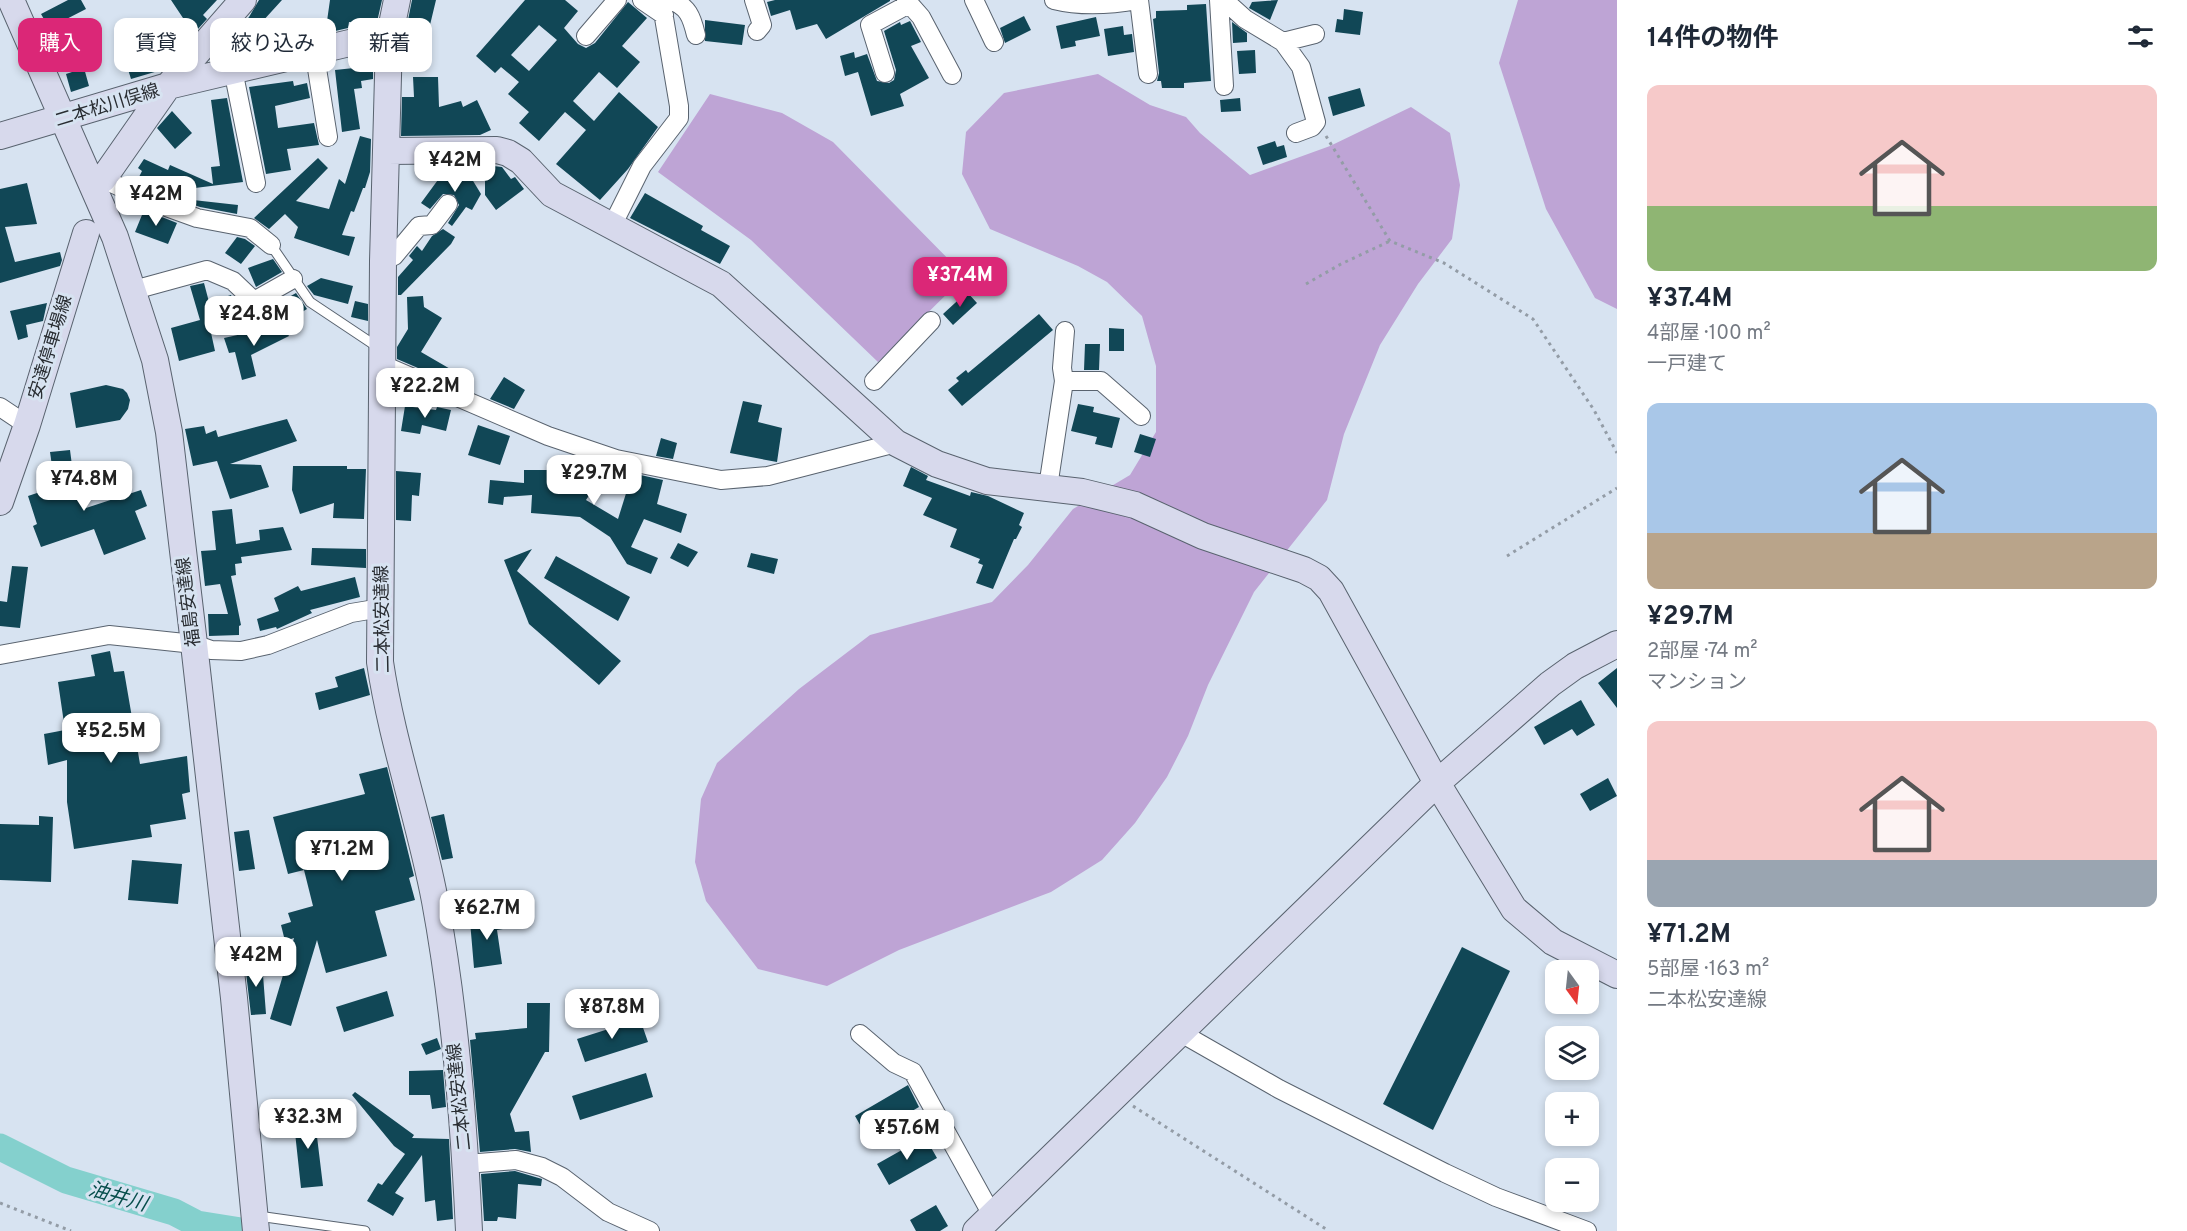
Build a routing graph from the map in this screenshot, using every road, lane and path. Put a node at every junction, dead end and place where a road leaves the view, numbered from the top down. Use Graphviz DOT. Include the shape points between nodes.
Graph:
graph roads {
  1 [pos="11,0"];
  2 [pos="243,0"];
  3 [pos="397,0"];
  4 [pos="642,0"];
  5 [pos="754,0"];
  6 [pos="974,0"];
  7 [pos="1054,0"];
  8 [pos="1139,0"];
  9 [pos="1221,0"];
  10 [pos="908,2"];
  11 [pos="606,3"];
  12 [pos="665,5"];
  13 [pos="393,18"];
  14 [pos="757,31"];
  15 [pos="1315,34"];
  16 [pos="696,35"];
  17 [pos="586,36"];
  18 [pos="994,42"];
  19 [pos="1283,42"];
  20 [pos="225,72"];
  21 [pos="233,72"];
  22 [pos="318,72"];
  23 [pos="388,72"];
  24 [pos="885,73"];
  25 [pos="1148,74"];
  26 [pos="952,75"];
  27 [pos="168,86"];
  28 [pos="1224,86"];
  29 [pos="64,119"];
  30 [pos="1316,122"];
  31 [pos="1296,133"];
  32 [pos="0,136"];
  33 [pos="328,137"];
  34 [pos="387,151"];
  35 [pos="256,183"];
  36 [pos="448,204"];
  37 [pos="93,208"];
  38 [pos="612,226"];
  39 [pos="1390,242"];
  40 [pos="271,245"];
  41 [pos="383,261"];
  42 [pos="293,279"];
  43 [pos="1306,284"];
  44 [pos="134,290"];
  45 [pos="931,321"];
  46 [pos="1065,331"];
  47 [pos="383,358"];
  48 [pos="874,381"];
  49 [pos="1064,381"];
  50 [pos="0,407"];
  51 [pos="1142,416"];
  52 [pos="27,425"];
  53 [pos="896,443"];
  54 [pos="1617,453"];
  55 [pos="1048,487"];
  56 [pos="1617,488"];
  57 [pos="0,502"];
  58 [pos="1507,556"];
  59 [pos="381,608"];
  60 [pos="194,644"];
  61 [pos="1617,644"];
  62 [pos="0,655"];
  63 [pos="1437,783"];
  64 [pos="1617,975"];
  65 [pos="1181,1033"];
  66 [pos="860,1034"];
  67 [pos="1116,1096"];
  68 [pos="466,1164"];
  69 [pos="0,1203"];
  70 [pos="255,1223"];
  71 [pos="984,1223"];
  72 [pos="71,1231"];
  73 [pos="365,1231"];
  74 [pos="469,1231"];
  75 [pos="650,1231"];
  76 [pos="1329,1231"];
  77 [pos="1587,1231"];
  1 -- 29 [label="main road, 福島安達線"];
  2 -- 27 [label="main road, 安達停車場線"];
  3 -- 13 [label="main road, 二本松安達線"];
  4 -- 12 [label="street"];
  5 -- 14 [label="street" via="762,25"];
  6 -- 18 [label="street"];
  7 -- 8 [label="street" via="1076,5"];
  8 -- 25 [label="street"];
  9 -- 19 [label="street"];
  9 -- 28 [label="street"];
  10 -- 24 [label="street" via="870,26"];
  10 -- 26 [label="street" via="921,17"];
  11 -- 17 [label="street"];
  12 -- 16 [label="street" via="678,2 691,15"];
  12 -- 38 [label="street" via="678,118 642,166"];
  15 -- 19 [label="street"];
  19 -- 30 [label="street" via="1301,67"];
  20 -- 27 [label="main road, 二本松川俣線"];
  21 -- 35 [label="street"];
  22 -- 33 [label="street"];
  23 -- 34 [label="main road, 二本松安達線"];
  27 -- 29 [label="main road, 二本松川俣線"];
  27 -- 37 [label="main road, 安達停車場線"];
  29 -- 32 [label="main road, 二本松川俣線"];
  29 -- 37 [label="main road, 福島安達線"];
  30 -- 31 [label="street"];
  30 -- 39 [label="path"];
  34 -- 38 [label="main road" via="508,153 521,161 552,194"];
  34 -- 41 [label="main road, 二本松安達線"];
  36 -- 41 [label="street" via="432,225 419,226 394,256"];
  37 -- 40 [label="street" via="150,201 197,218 250,228"];
  37 -- 44 [label="main road, 福島安達線"];
  37 -- 52 [label="main road, 安達停車場線"];
  38 -- 53 [label="main road" via="721,284"];
  39 -- 43 [label="path"];
  39 -- 54 [label="path" via="1444,263 1533,319 1594,410"];
  40 -- 42 [label="lane"];
  41 -- 47 [label="main road, 二本松安達線"];
  42 -- 44 [label="street" via="254,301 233,281 207,270"];
  42 -- 47 [label="lane" via="310,302"];
  44 -- 60 [label="main road, 福島安達線" via="155,360 169,432"];
  45 -- 48 [label="street"];
  46 -- 49 [label="street"];
  47 -- 53 [label="street" via="548,436 616,459 721,480 768,476"];
  47 -- 59 [label="main road, 二本松安達線"];
  49 -- 51 [label="street" via="1101,381"];
  49 -- 55 [label="street"];
  50 -- 52 [label="street"];
  52 -- 57 [label="main road, 安達停車場線"];
  53 -- 55 [label="main road" via="987,481"];
  55 -- 63 [label="main road" via="1135,505 1203,536 1319,578 1331,591"];
  56 -- 58 [label="path"];
  59 -- 60 [label="street" via="351,613 268,645 241,651 211,650"];
  59 -- 68 [label="main road, 二本松安達線" via="380,662 385,698 435,900"];
  60 -- 62 [label="street" via="109,635"];
  60 -- 70 [label="main road, 福島安達線"];
  61 -- 63 [label="main road" via="1550,684"];
  63 -- 64 [label="main road" via="1514,909 1553,942"];
  63 -- 65 [label="main road"];
  65 -- 67 [label="main road"];
  65 -- 77 [label="street" via="1279,1089 1445,1173"];
  66 -- 71 [label="street" via="894,1063 913,1072"];
  67 -- 71 [label="main road"];
  67 -- 76 [label="path"];
  68 -- 74 [label="main road, 二本松安達線"];
  68 -- 75 [label="street" via="516,1160 542,1167 562,1177 608,1212"];
  69 -- 72 [label="path"];
  70 -- 73 [label="lane"];
}
